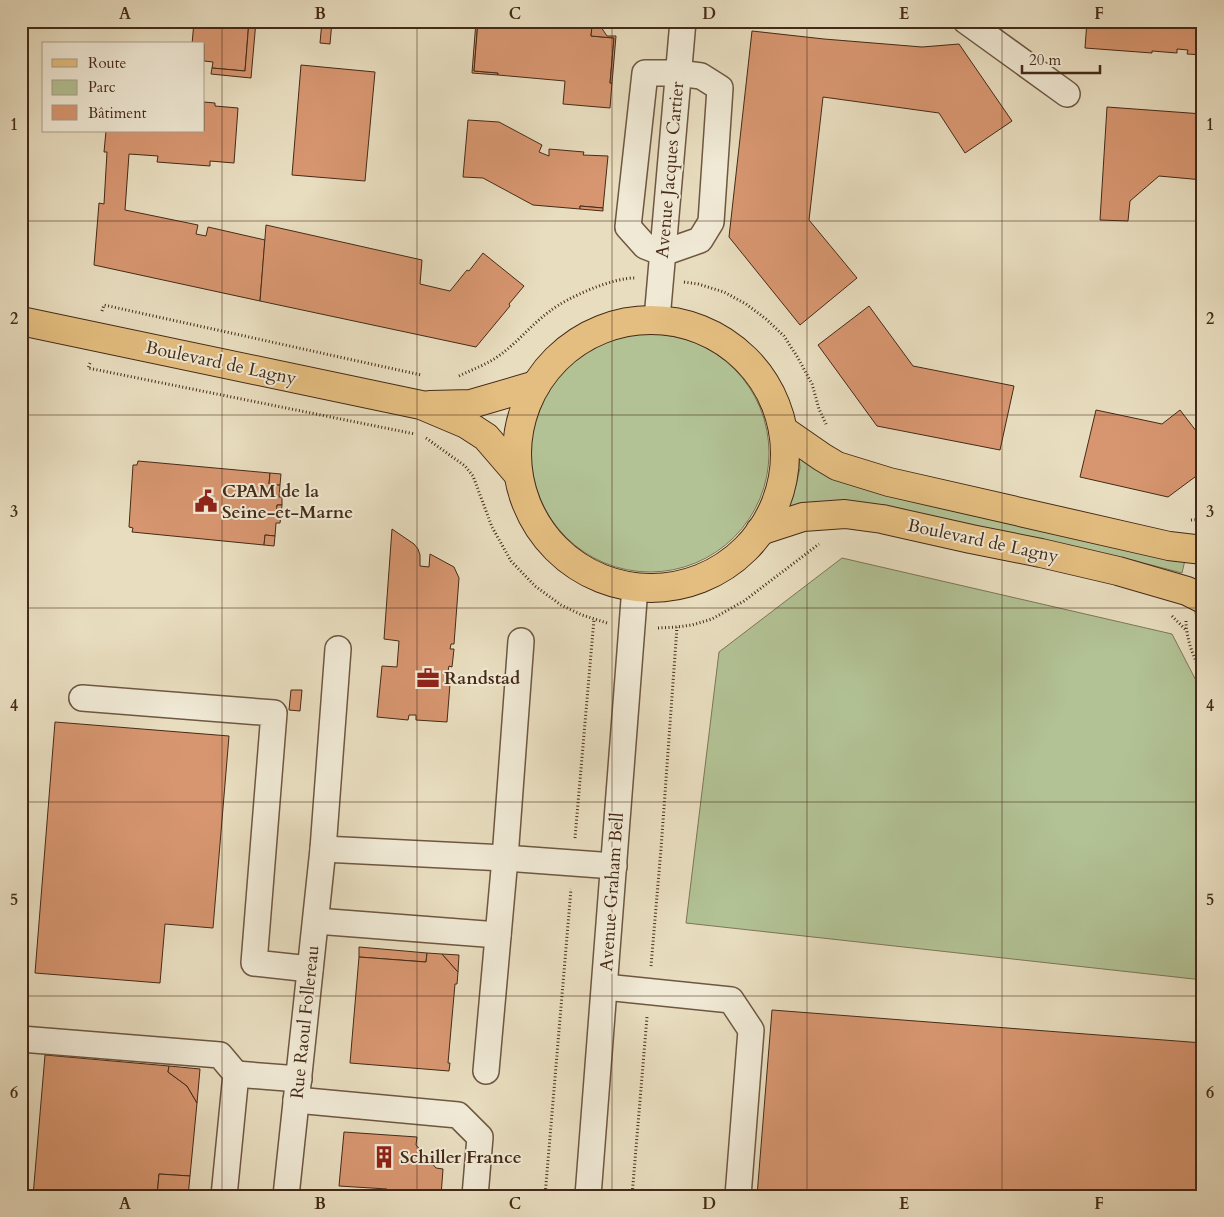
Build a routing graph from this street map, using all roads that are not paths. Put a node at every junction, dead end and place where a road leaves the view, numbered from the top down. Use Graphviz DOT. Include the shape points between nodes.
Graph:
graph roads {
  1 [pos="683,21"];
  2 [pos="966,21"];
  3 [pos="678,73"];
  4 [pos="1067,94"];
  5 [pos="662,253"];
  6 [pos="657,320"];
  7 [pos="27,322"];
  8 [pos="536,385"];
  9 [pos="421,406"];
  10 [pos="783,430"];
  11 [pos="517,473"];
  12 [pos="760,531"];
  13 [pos="1203,550"];
  14 [pos="635,587"];
  15 [pos="1203,599"];
  16 [pos="521,642"];
  17 [pos="338,649"];
  18 [pos="82,698"];
  19 [pos="323,849"];
  20 [pos="505,858"];
  21 [pos="614,866"];
  22 [pos="316,921"];
  23 [pos="498,935"];
  24 [pos="310,969"];
  25 [pos="605,987"];
  26 [pos="21,1039"];
  27 [pos="486,1071"];
  28 [pos="236,1074"];
  29 [pos="298,1089"];
  30 [pos="224,1196"];
  31 [pos="286,1196"];
  32 [pos="474,1196"];
  33 [pos="588,1196"];
  34 [pos="738,1196"];
  1 -- 3 [label="street, Avenue Jacques Cartier"];
  2 -- 4 [label="street"];
  3 -- 5 [label="street, Avenue Jacques Cartier"];
  3 -- 5 [label="street" via="645,73 628,227 646,246"];
  3 -- 5 [label="street" via="701,76 720,88 711,222 700,240"];
  5 -- 6 [label="street, Avenue Jacques Cartier"];
  6 -- 8 [label="main road" via="620,322 588,335 560,354"];
  6 -- 10 [label="main road" via="691,325 724,341 751,365 772,395"];
  7 -- 9 [label="main road, Boulevard de Lagny"];
  8 -- 9 [label="main road, Boulevard de Lagny" via="471,404"];
  8 -- 11 [label="main road" via="523,413 516,449"];
  9 -- 11 [label="main road, Boulevard de Lagny" via="466,424 486,437"];
  10 -- 12 [label="main road" via="784,466 777,500"];
  10 -- 13 [label="main road, Boulevard de Lagny" via="837,466 889,482 1169,546"];
  11 -- 14 [label="main road" via="531,516 550,543 574,564 596,576"];
  12 -- 14 [label="main road" via="736,558 705,576 671,586"];
  12 -- 15 [label="main road, Boulevard de Lagny" via="803,517 845,514 882,518 1118,571 1187,591"];
  14 -- 21 [label="street, Avenue Graham Bell"];
  16 -- 20 [label="street"];
  17 -- 19 [label="street, Rue Raoul Follereau"];
  18 -- 24 [label="street" via="274,713 254,963"];
  19 -- 20 [label="street"];
  19 -- 22 [label="street, Rue Raoul Follereau"];
  20 -- 21 [label="street"];
  20 -- 23 [label="street"];
  21 -- 25 [label="street, Avenue Graham Bell"];
  22 -- 23 [label="street"];
  22 -- 24 [label="street, Rue Raoul Follereau"];
  23 -- 27 [label="street"];
  24 -- 29 [label="street, Rue Raoul Follereau"];
  25 -- 33 [label="street, Avenue Graham Bell"];
  25 -- 34 [label="street" via="731,1000 751,1030"];
  26 -- 28 [label="street" via="220,1055"];
  28 -- 29 [label="street"];
  28 -- 30 [label="street"];
  29 -- 31 [label="street, Rue Raoul Follereau"];
  29 -- 32 [label="street" via="458,1115 480,1137"];
}
